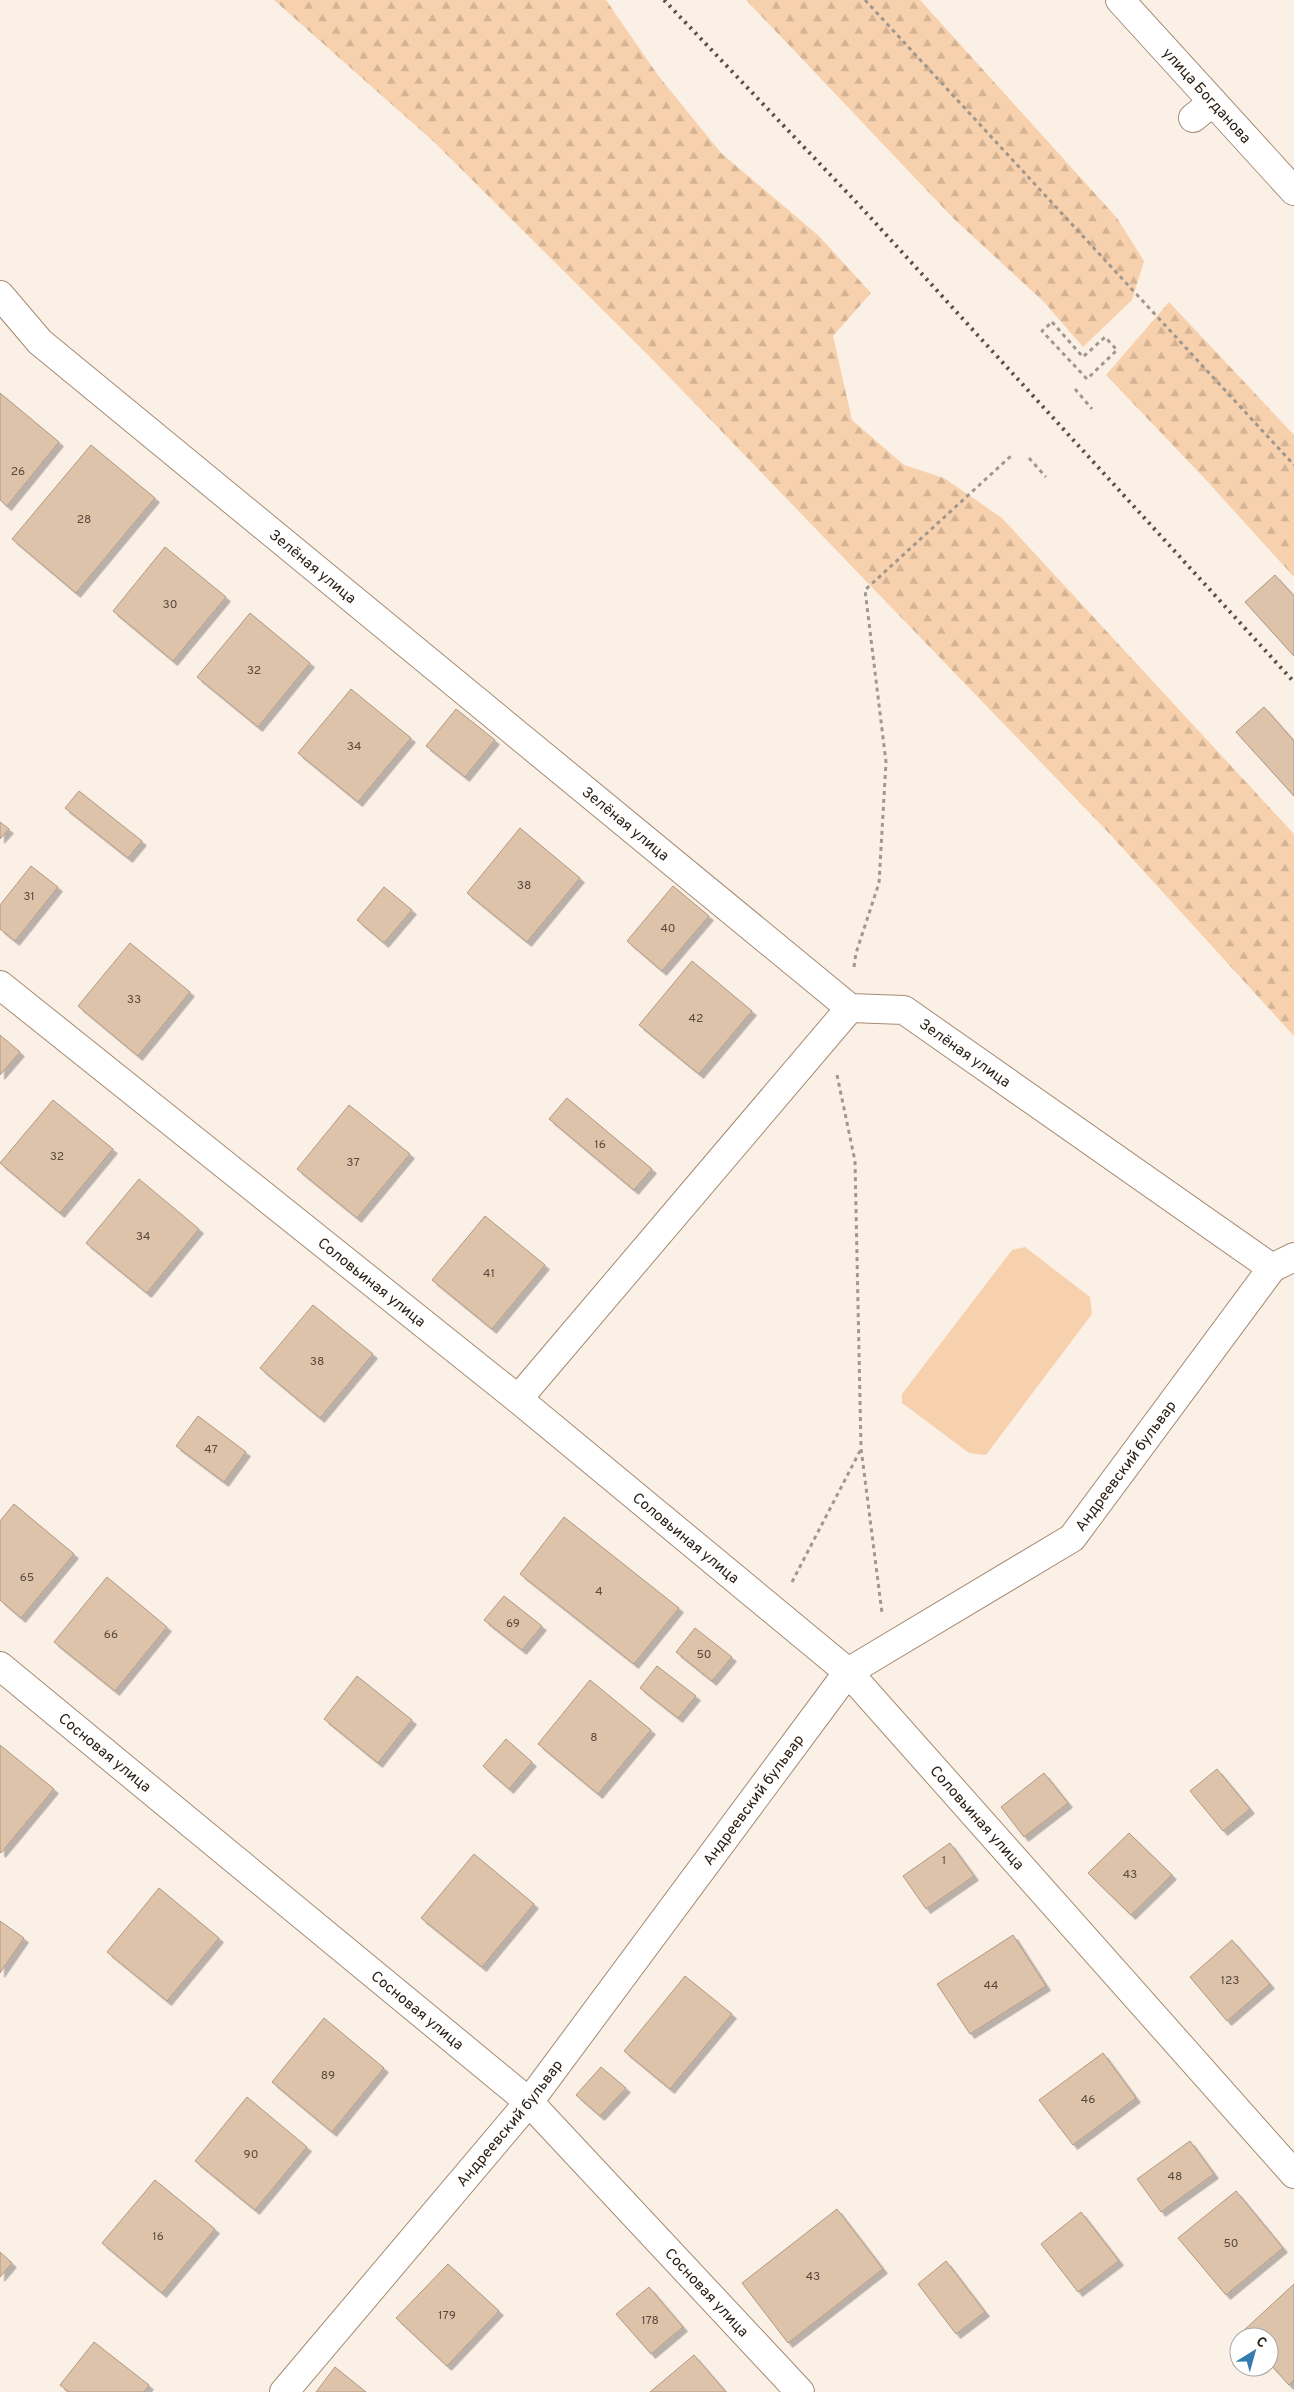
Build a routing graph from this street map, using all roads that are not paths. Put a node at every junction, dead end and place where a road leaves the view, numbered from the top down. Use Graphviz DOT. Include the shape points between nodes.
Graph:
graph roads {
  1 [pos="1129,3"];
  2 [pos="1294,191"];
  3 [pos="0,295"];
  4 [pos="0,985"];
  5 [pos="850,1008"];
  6 [pos="1283,1263"];
  7 [pos="518,1399"];
  8 [pos="0,1666"];
  9 [pos="848,1672"];
  10 [pos="529,2102"];
  11 [pos="1294,2174"];
  12 [pos="284,2392"];
  13 [pos="800,2392"];
  1 -- 2 [label="street, улица Богданова" via="1203,110"];
  3 -- 5 [label="street, Зелёная улица" via="40,342"];
  4 -- 7 [label="street, Соловьиная улица"];
  5 -- 6 [label="street, Зелёная улица" via="904,1010"];
  5 -- 7 [label="street"];
  6 -- 9 [label="street, Андреевский бульвар" via="1072,1538"];
  7 -- 9 [label="street, Соловьиная улица"];
  8 -- 10 [label="street, Сосновая улица"];
  9 -- 10 [label="street, Андреевский бульвар"];
  9 -- 11 [label="street, Соловьиная улица"];
  10 -- 12 [label="street, Андреевский бульвар"];
  10 -- 13 [label="street, Сосновая улица"];
}
